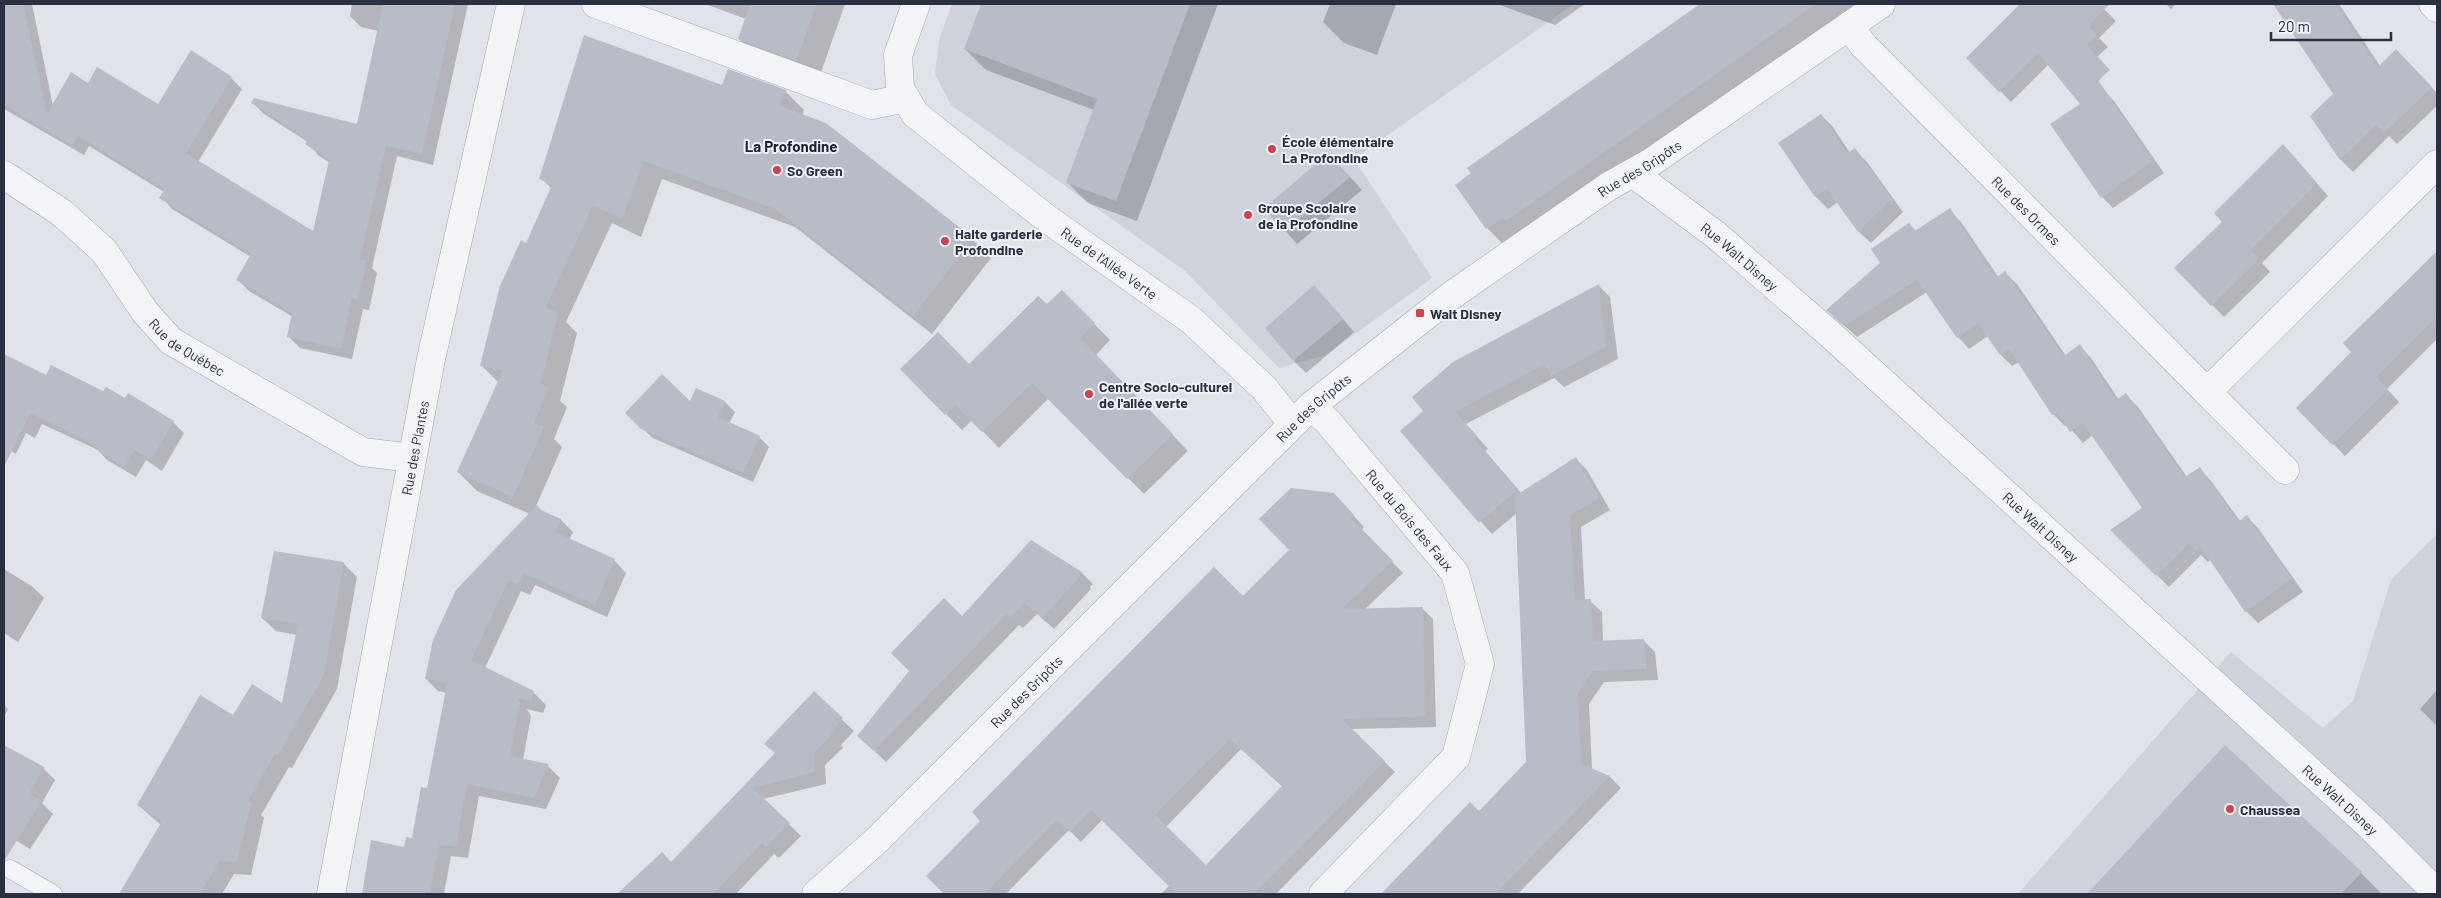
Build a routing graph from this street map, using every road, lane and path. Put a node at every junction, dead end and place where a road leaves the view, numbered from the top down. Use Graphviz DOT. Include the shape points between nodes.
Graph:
graph roads {
  1 [pos="511,4"];
  2 [pos="596,4"];
  3 [pos="916,4"];
  4 [pos="1881,4"];
  5 [pos="2433,4"];
  6 [pos="2437,8"];
  7 [pos="1849,26"];
  8 [pos="906,98"];
  9 [pos="2437,164"];
  10 [pos="1634,174"];
  11 [pos="4,175"];
  12 [pos="2207,392"];
  13 [pos="1302,414"];
  14 [pos="412,458"];
  15 [pos="2285,470"];
  16 [pos="10,868"];
  17 [pos="2437,892"];
  18 [pos="53,894"];
  19 [pos="331,894"];
  20 [pos="816,894"];
  21 [pos="1323,894"];
  1 -- 14 [label="street, Rue des Plantes" via="431,359"];
  2 -- 8 [label="street" via="872,105"];
  3 -- 8 [label="street, Rue de l'Allée Verte" via="898,55 900,88"];
  4 -- 7 [label="street, Rue des Gripôts"];
  5 -- 6 [label="street"];
  7 -- 10 [label="street, Rue des Gripôts"];
  7 -- 12 [label="street, Rue des Ormes" via="1864,46"];
  8 -- 13 [label="street, Rue de l'Allée Verte" via="915,114 1046,218 1191,320 1264,388"];
  9 -- 12 [label="street"];
  10 -- 13 [label="street, Rue des Gripôts" via="1609,186 1452,295"];
  10 -- 17 [label="street, Rue Walt Disney" via="1716,235 1831,335 2371,827"];
  11 -- 14 [label="street, Rue de Québec" via="62,213 104,251 145,312 171,341 363,452"];
  12 -- 15 [label="street, Rue des Ormes"];
  13 -- 20 [label="street, Rue des Gripôts" via="876,841"];
  13 -- 21 [label="street, Rue du Bois des Faux" via="1329,423 1455,573 1480,664 1456,757"];
  14 -- 19 [label="street, Rue des Plantes"];
  16 -- 18 [label="lane"];
}
